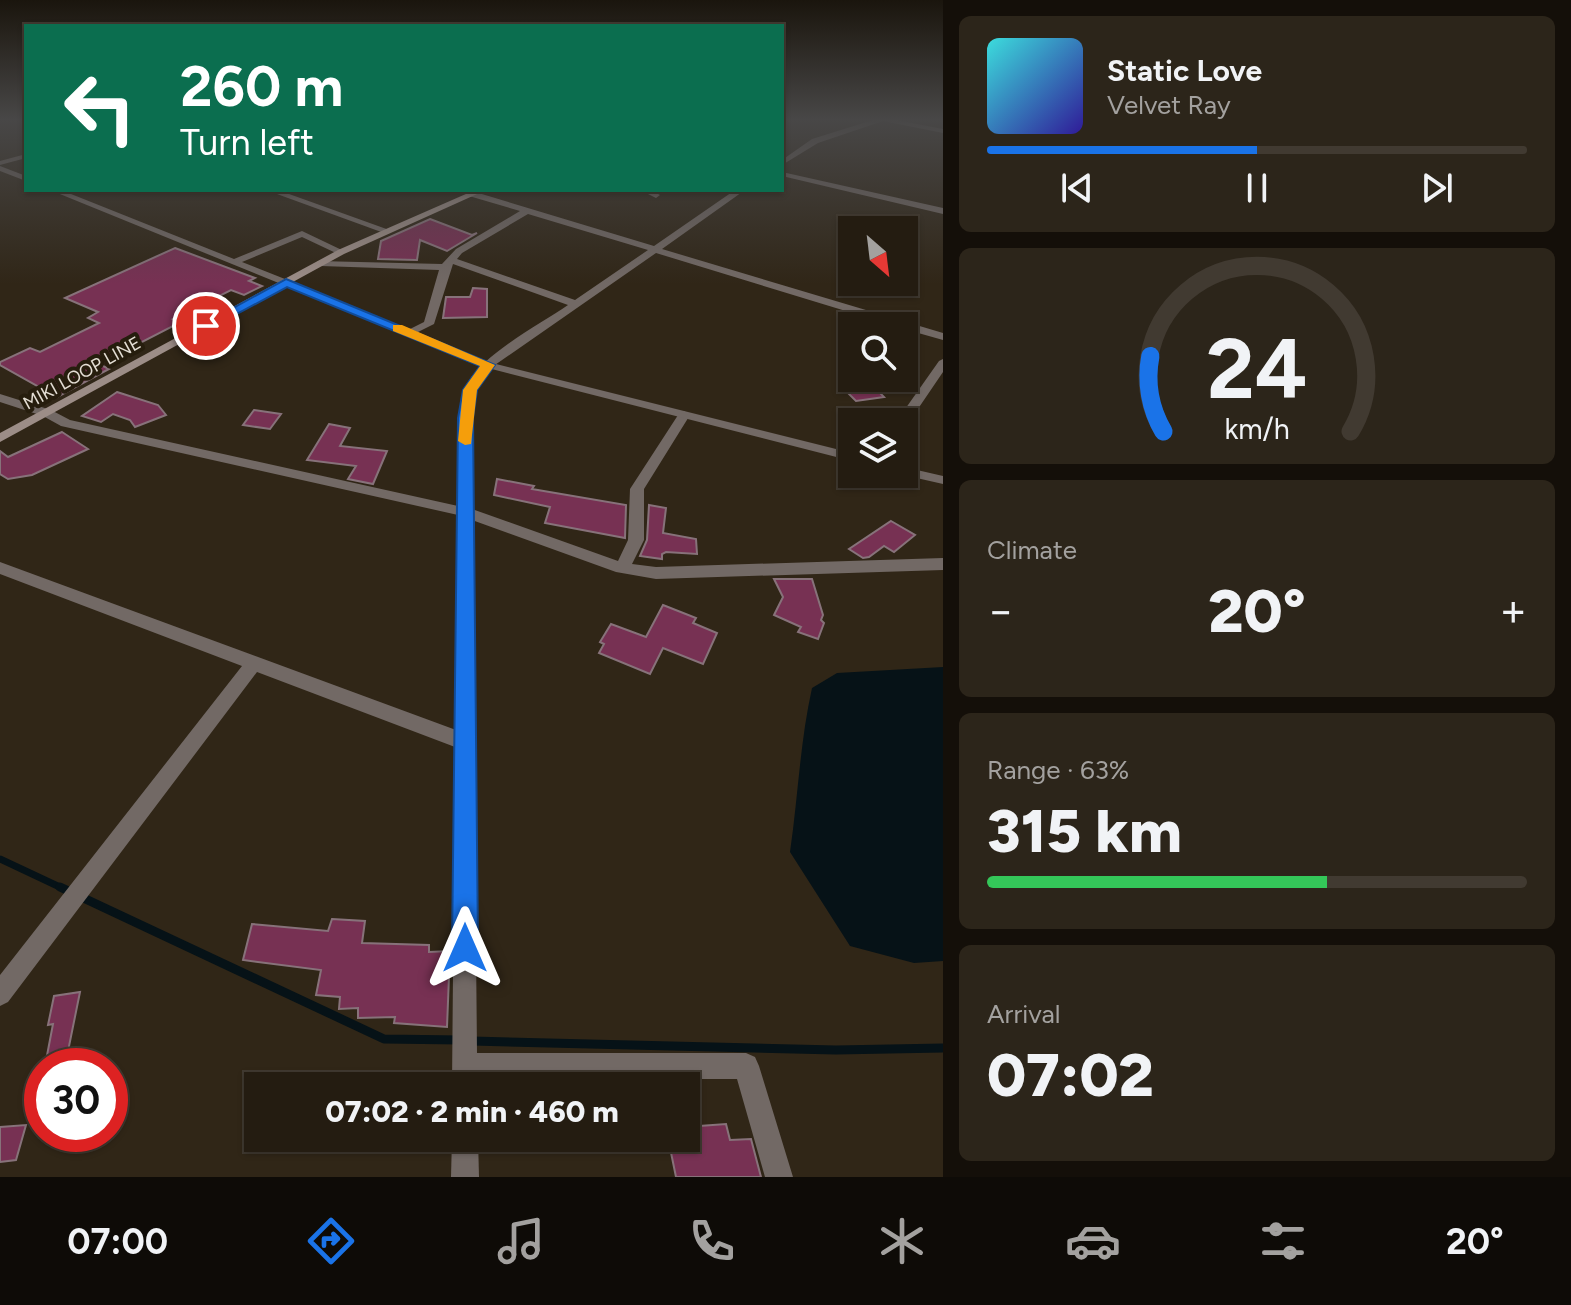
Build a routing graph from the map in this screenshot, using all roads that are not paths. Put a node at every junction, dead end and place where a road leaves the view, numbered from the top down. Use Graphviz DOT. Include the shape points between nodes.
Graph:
graph roads {
  1 [pos="784,174"];
  2 [pos="59,192"];
  3 [pos="276,192"];
  4 [pos="477,192"];
  5 [pos="649,192"];
  6 [pos="738,192"];
  7 [pos="656,195"];
  8 [pos="527,211"];
  9 [pos="943,211"];
  10 [pos="387,231"];
  11 [pos="655,248"];
  12 [pos="341,252"];
  13 [pos="234,262"];
  14 [pos="321,263"];
  15 [pos="448,264"];
  16 [pos="286,283"];
  17 [pos="575,304"];
  18 [pos="410,333"];
  19 [pos="943,337"];
  20 [pos="943,363"];
  21 [pos="488,365"];
  22 [pos="0,398"];
  23 [pos="912,408"];
  24 [pos="47,413"];
  25 [pos="684,415"];
  26 [pos="0,438"];
  27 [pos="838,454"];
  28 [pos="918,474"];
  29 [pos="943,480"];
  30 [pos="465,512"];
  31 [pos="943,564"];
  32 [pos="0,568"];
  33 [pos="622,568"];
  34 [pos="254,663"];
  35 [pos="465,742"];
  36 [pos="0,994"];
  37 [pos="465,1072"];
  38 [pos="577,1072"];
  39 [pos="465,1152"];
  40 [pos="465,1177"];
  41 [pos="779,1177"];
  1 -- 9 [label="street"];
  2 -- 13 [label="street"];
  3 -- 10 [label="street"];
  4 -- 8 [label="street"];
  4 -- 10 [label="main road, MIKI LOOP LINE"];
  5 -- 7 [label="street"];
  6 -- 11 [label="street"];
  8 -- 11 [label="street"];
  8 -- 15 [label="street" via="459,251"];
  10 -- 12 [label="main road, MIKI LOOP LINE"];
  11 -- 17 [label="street"];
  11 -- 19 [label="street"];
  12 -- 13 [label="street" via="302,234"];
  12 -- 14 [label="main road, MIKI LOOP LINE"];
  13 -- 16 [label="street"];
  14 -- 15 [label="street"];
  14 -- 16 [label="main road, MIKI LOOP LINE"];
  15 -- 17 [label="street"];
  15 -- 18 [label="street" via="429,324"];
  16 -- 18 [label="street"];
  16 -- 24 [label="main road, MIKI LOOP LINE"];
  17 -- 21 [label="street"];
  18 -- 21 [label="street"];
  20 -- 23 [label="street"];
  21 -- 25 [label="street"];
  21 -- 30 [label="street" via="470,390"];
  22 -- 24 [label="street"];
  24 -- 26 [label="main road, MIKI LOOP LINE"];
  24 -- 30 [label="street" via="66,423 159,446"];
  25 -- 27 [label="street"];
  25 -- 33 [label="street" via="637,489 636,540"];
  28 -- 29 [label="street"];
  30 -- 33 [label="street"];
  30 -- 35 [label="street"];
  31 -- 33 [label="street" via="656,573"];
  32 -- 34 [label="street"];
  34 -- 35 [label="street"];
  34 -- 36 [label="street"];
  35 -- 37 [label="street"];
  38 -- 41 [label="street" via="746,1066"];
  39 -- 40 [label="street"];
}
